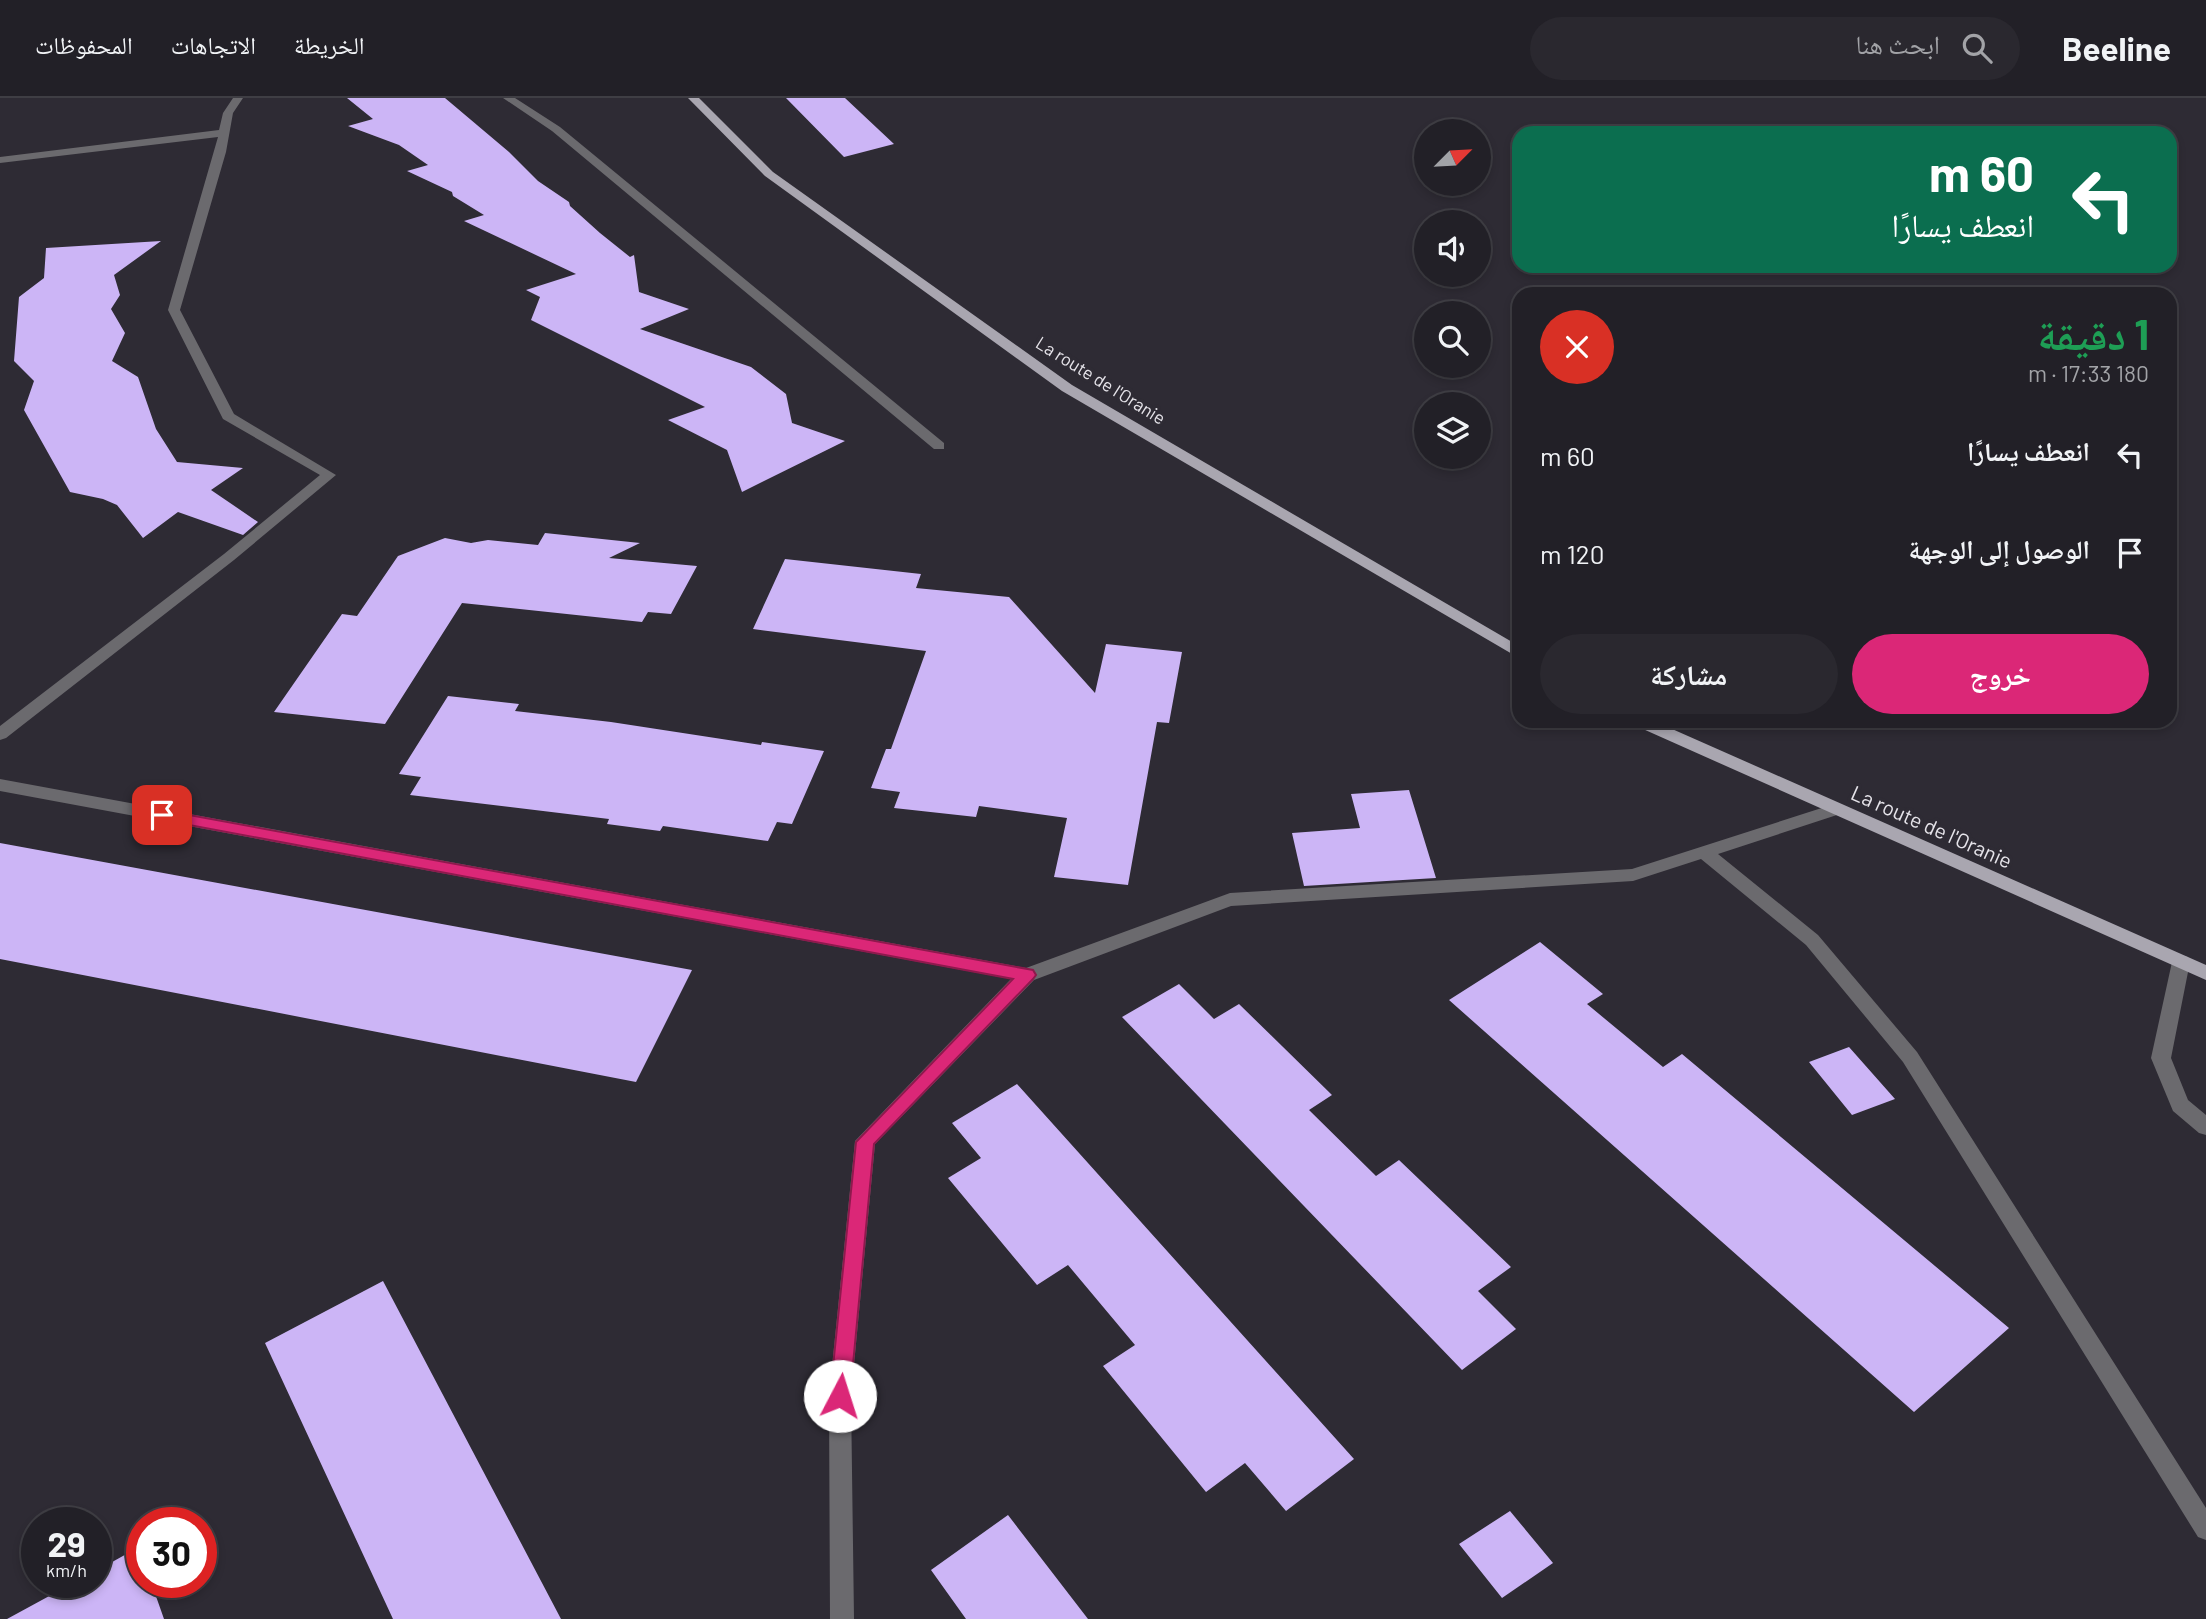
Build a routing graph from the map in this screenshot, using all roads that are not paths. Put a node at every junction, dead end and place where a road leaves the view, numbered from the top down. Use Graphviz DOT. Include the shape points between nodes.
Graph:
graph roads {
  1 [pos="239,98"];
  2 [pos="508,98"];
  3 [pos="694,98"];
  4 [pos="224,133"];
  5 [pos="0,160"];
  6 [pos="939,446"];
  7 [pos="1512,649"];
  8 [pos="1656,728"];
  9 [pos="0,734"];
  10 [pos="0,785"];
  11 [pos="1837,809"];
  12 [pos="1704,852"];
  13 [pos="2181,962"];
  14 [pos="2206,973"];
  15 [pos="1027,975"];
  16 [pos="2206,1127"];
  17 [pos="2206,1529"];
  18 [pos="842,1619"];
  1 -- 4 [label="street" via="228,113"];
  2 -- 6 [label="street" via="556,129"];
  3 -- 7 [label="main road, La route de l'Oranie" via="769,174 1067,387"];
  4 -- 5 [label="street"];
  4 -- 9 [label="street" via="174,310 228,416 329,475"];
  8 -- 11 [label="main road, La route de l'Oranie"];
  10 -- 15 [label="street"];
  11 -- 12 [label="street"];
  11 -- 13 [label="main road, La route de l'Oranie"];
  12 -- 15 [label="street" via="1633,875 1230,900"];
  12 -- 17 [label="street" via="1812,940 1910,1057"];
  13 -- 14 [label="main road, La route de l'Oranie"];
  13 -- 16 [label="street" via="2161,1058 2180,1105"];
  15 -- 18 [label="street" via="865,1142 840,1396"];
}
